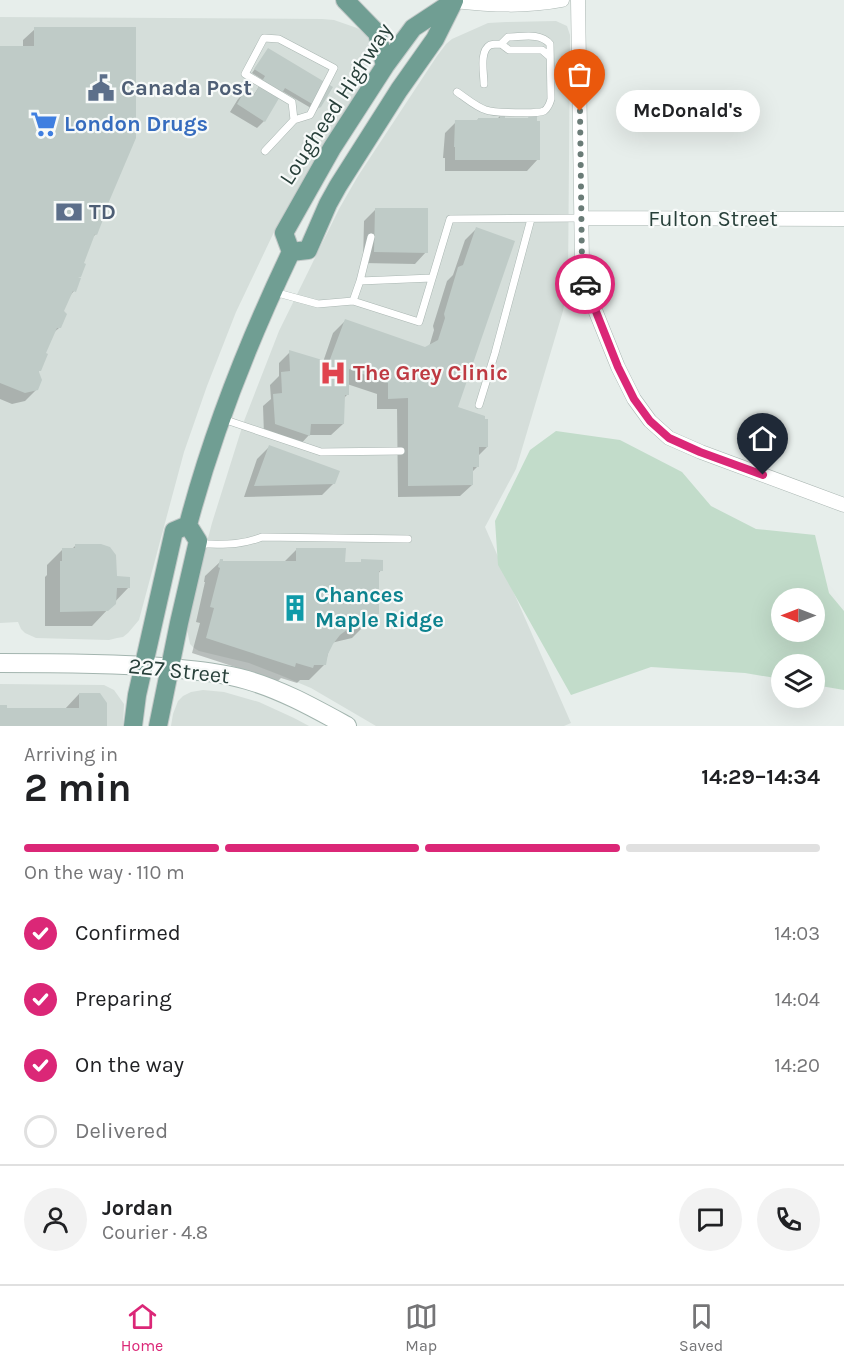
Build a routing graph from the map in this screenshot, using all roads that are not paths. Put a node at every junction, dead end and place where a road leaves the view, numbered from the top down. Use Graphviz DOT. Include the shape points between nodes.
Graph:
graph roads {
  1 [pos="345,0"];
  2 [pos="448,0"];
  3 [pos="455,0"];
  4 [pos="562,0"];
  5 [pos="578,0"];
  6 [pos="501,44"];
  7 [pos="550,57"];
  8 [pos="385,66"];
  9 [pos="484,84"];
  10 [pos="457,92"];
  11 [pos="294,120"];
  12 [pos="266,151"];
  13 [pos="582,218"];
  14 [pos="531,219"];
  15 [pos="844,219"];
  16 [pos="371,237"];
  17 [pos="291,252"];
  18 [pos="432,278"];
  19 [pos="360,281"];
  20 [pos="272,292"];
  21 [pos="353,301"];
  22 [pos="479,405"];
  23 [pos="220,418"];
  24 [pos="401,450"];
  25 [pos="844,505"];
  26 [pos="188,525"];
  27 [pos="408,539"];
  28 [pos="197,544"];
  29 [pos="0,663"];
  30 [pos="144,666"];
  31 [pos="169,668"];
  32 [pos="133,726"];
  33 [pos="158,726"];
  34 [pos="347,726"];
  1 -- 8 [label="main road" via="377,33"];
  2 -- 3 [label="main road"];
  3 -- 4 [label="street" via="509,5"];
  3 -- 8 [label="main road, Lougheed Highway" via="413,28"];
  3 -- 17 [label="main road, Lougheed Highway" via="435,39 338,186 308,250"];
  5 -- 13 [label="street"];
  6 -- 7 [label="lane" via="509,50 542,50"];
  6 -- 7 [label="lane" via="508,38 544,38 550,44"];
  6 -- 9 [label="lane" via="492,44 485,51"];
  7 -- 10 [label="lane" via="551,99 544,111 485,110"];
  8 -- 17 [label="main road, Lougheed Highway" via="332,148 285,233"];
  11 -- 11 [label="lane" via="292,102 245,74 264,38 279,39 334,68 310,115"];
  11 -- 12 [label="lane"];
  13 -- 14 [label="lane"];
  13 -- 15 [label="street, Fulton Street"];
  13 -- 25 [label="street" via="585,285 618,367 650,421 669,438 700,452"];
  14 -- 18 [label="lane" via="450,219"];
  14 -- 22 [label="lane"];
  16 -- 19 [label="lane"];
  17 -- 20 [label="main road, Lougheed Highway"];
  18 -- 19 [label="lane"];
  18 -- 21 [label="lane" via="419,322"];
  19 -- 21 [label="lane"];
  20 -- 21 [label="lane" via="318,304"];
  20 -- 23 [label="main road, Lougheed Highway"];
  23 -- 24 [label="lane" via="321,452"];
  23 -- 26 [label="main road, Lougheed Highway"];
  26 -- 28 [label="main road"];
  26 -- 30 [label="main road, Lougheed Highway" via="174,531"];
  27 -- 28 [label="lane" via="262,537 247,543"];
  28 -- 31 [label="main road"];
  29 -- 30 [label="main road, 227 Street"];
  30 -- 31 [label="main road, 227 Street"];
  30 -- 32 [label="main road, Lougheed Highway"];
  31 -- 33 [label="main road"];
  31 -- 34 [label="main road, 227 Street" via="249,681 296,699"];
}
